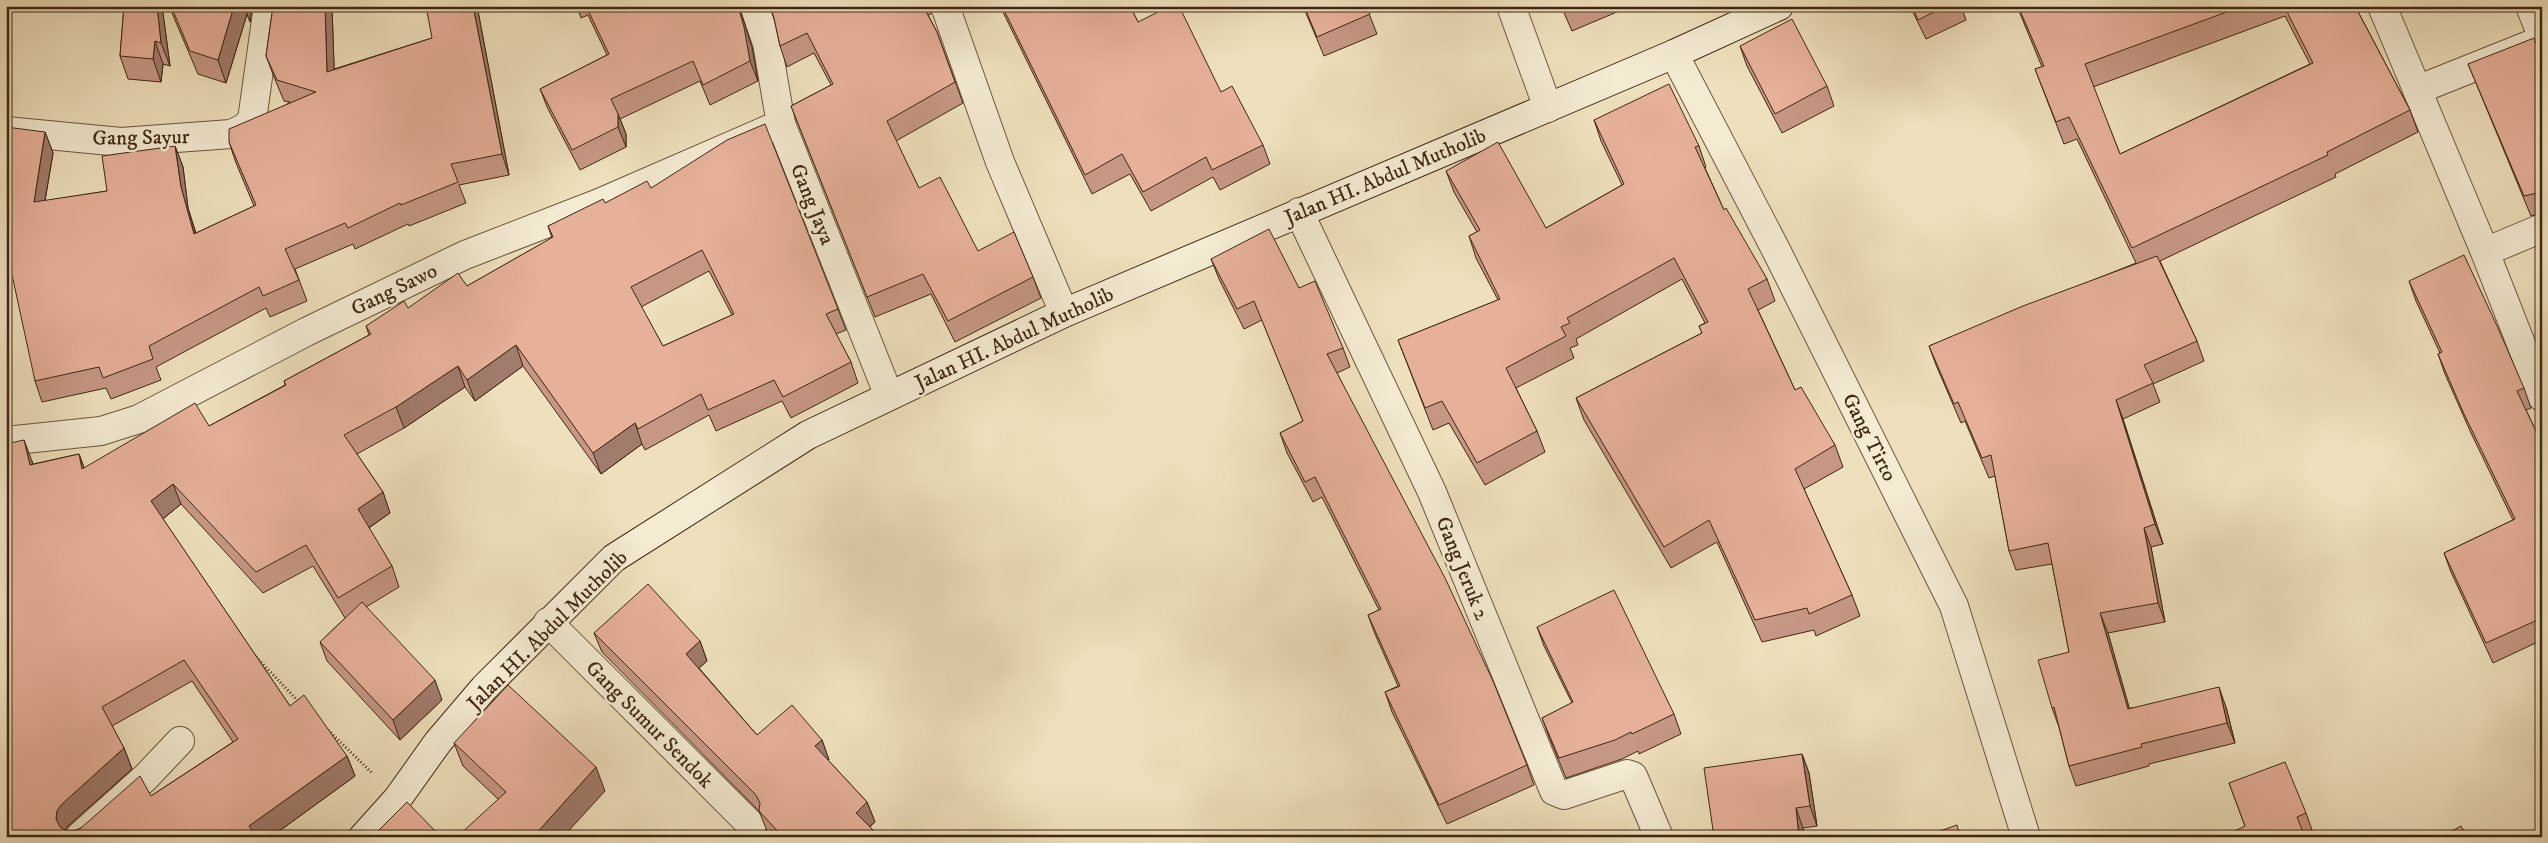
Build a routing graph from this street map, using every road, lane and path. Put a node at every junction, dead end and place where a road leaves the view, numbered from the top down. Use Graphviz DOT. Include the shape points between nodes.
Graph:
graph roads {
  1 [pos="268,6"];
  2 [pos="754,6"];
  3 [pos="945,6"];
  4 [pos="1511,6"];
  5 [pos="1778,6"];
  6 [pos="2382,6"];
  7 [pos="2530,6"];
  8 [pos="2542,38"];
  9 [pos="1674,54"];
  10 [pos="2417,90"];
  11 [pos="1548,108"];
  12 [pos="781,124"];
  13 [pos="6,130"];
  14 [pos="1299,212"];
  15 [pos="2542,228"];
  16 [pos="2485,252"];
  17 [pos="1064,313"];
  18 [pos="889,396"];
  19 [pos="2542,397"];
  20 [pos="6,441"];
  21 [pos="548,622"];
  22 [pos="252,653"];
  23 [pos="307,709"];
  24 [pos="321,723"];
  25 [pos="180,741"];
  26 [pos="398,798"];
  27 [pos="752,826"];
  28 [pos="79,837"];
  29 [pos="363,837"];
  30 [pos="1659,837"];
  31 [pos="2026,837"];
  1 -- 13 [label="street, Gang Sayur" via="252,120 244,128 231,134 121,142"];
  2 -- 12 [label="street, Gang Jaya" via="767,43"];
  3 -- 17 [label="street" via="1000,162"];
  4 -- 11 [label="street"];
  5 -- 9 [label="street, Jalan HI. Abdul Mutholib"];
  6 -- 10 [label="street"];
  7 -- 8 [label="street"];
  8 -- 10 [label="street"];
  9 -- 11 [label="street, Jalan HI. Abdul Mutholib"];
  9 -- 31 [label="street, Gang Tirto" via="1954,606"];
  10 -- 16 [label="street"];
  11 -- 14 [label="street, Jalan HI. Abdul Mutholib"];
  12 -- 18 [label="street, Gang Jaya"];
  12 -- 20 [label="street, Gang Sawo" via="599,203 465,255 306,332 139,419 101,431"];
  14 -- 17 [label="street, Jalan HI. Abdul Mutholib"];
  14 -- 30 [label="street, Gang Jeruk 2" via="1432,492 1554,791 1564,795 1627,774 1633,776"];
  15 -- 16 [label="street"];
  16 -- 19 [label="street"];
  17 -- 18 [label="street, Jalan HI. Abdul Mutholib"];
  18 -- 21 [label="street, Jalan HI. Abdul Mutholib" via="808,434 614,558"];
  21 -- 26 [label="street, Jalan HI. Abdul Mutholib" via="484,688 438,742"];
  21 -- 27 [label="street, Gang Sumur Sendok"];
  22 -- 23 [label="path"];
  24 -- 26 [label="path"];
  25 -- 28 [label="street" via="146,777"];
  26 -- 29 [label="street, Jalan HI. Abdul Mutholib"];
}
